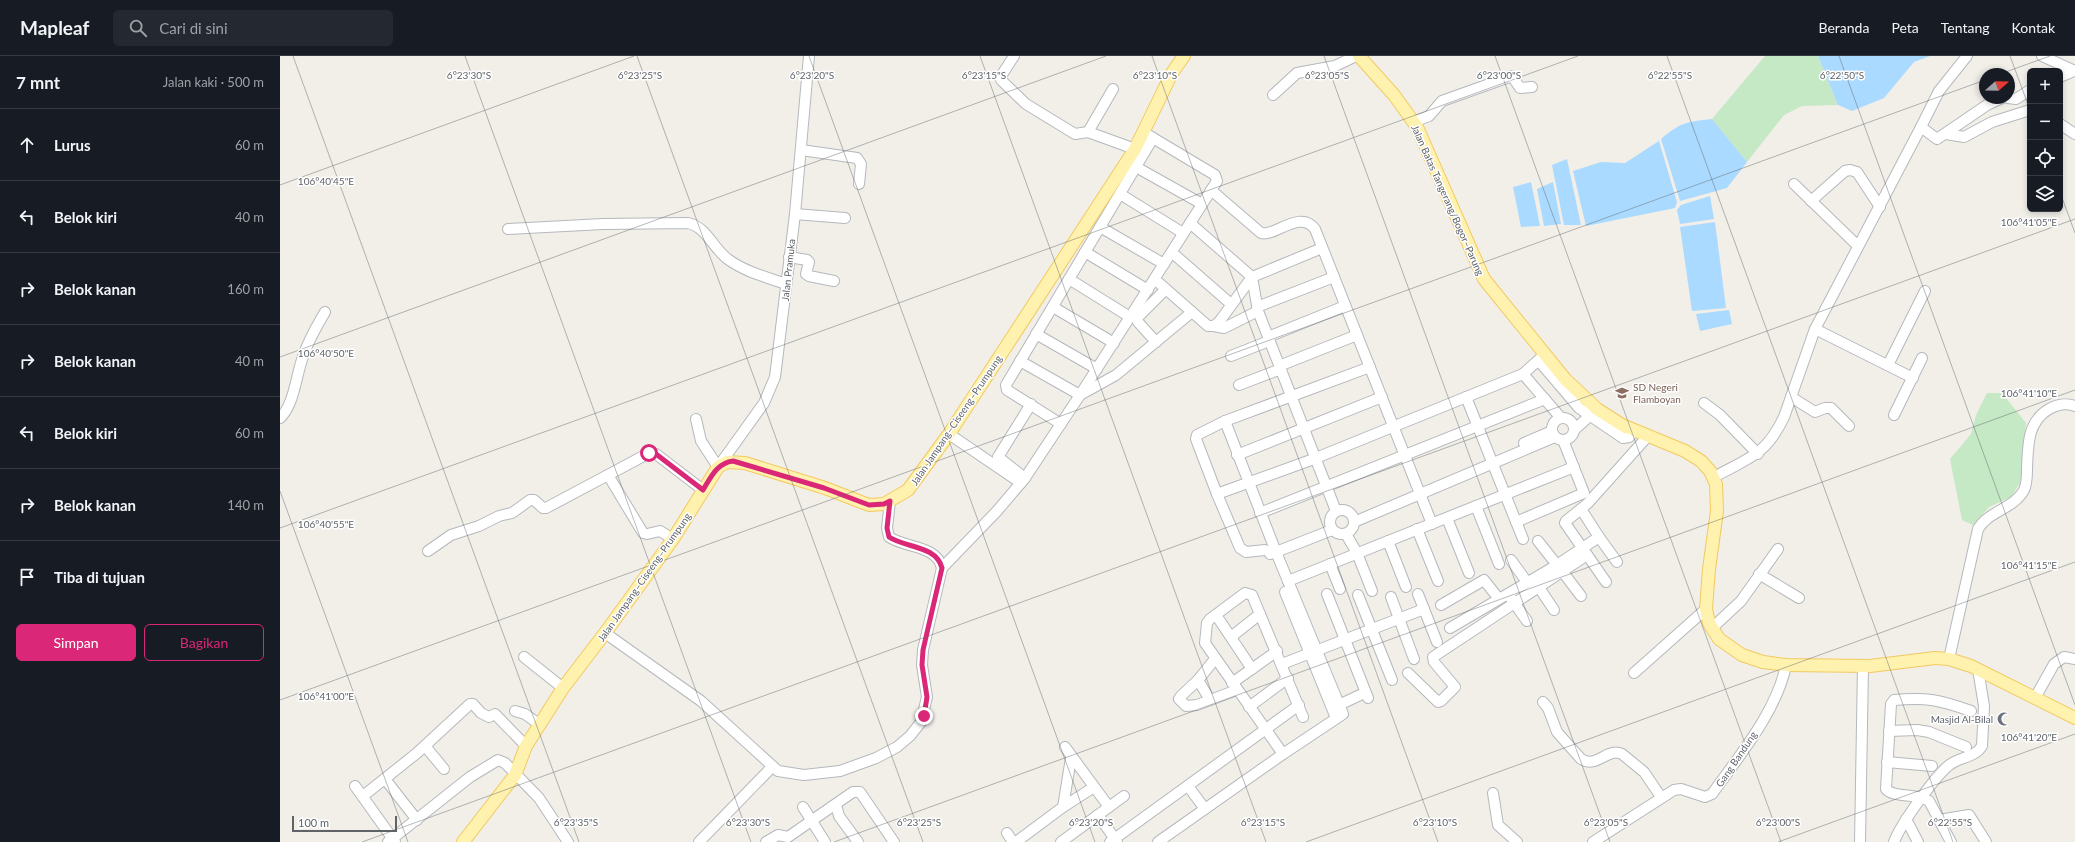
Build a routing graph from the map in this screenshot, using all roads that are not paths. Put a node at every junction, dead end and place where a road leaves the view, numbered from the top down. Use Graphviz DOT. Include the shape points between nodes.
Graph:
graph roads {
  1 [pos="809,56"];
  2 [pos="1014,56"];
  3 [pos="1184,56"];
  4 [pos="1357,56"];
  5 [pos="1967,56"];
  6 [pos="2042,56"];
  7 [pos="2074,71"];
  8 [pos="2063,76"];
  9 [pos="1532,87"];
  10 [pos="1113,89"];
  11 [pos="2027,92"];
  12 [pos="1273,95"];
  13 [pos="2015,99"];
  14 [pos="1989,104"];
  15 [pos="2027,111"];
  16 [pos="1413,122"];
  17 [pos="2063,126"];
  18 [pos="1921,127"];
  19 [pos="1088,132"];
  20 [pos="1946,134"];
  21 [pos="2075,134"];
  22 [pos="1148,135"];
  23 [pos="1135,149"];
  24 [pos="801,150"];
  25 [pos="1136,167"];
  26 [pos="859,184"];
  27 [pos="1794,184"];
  28 [pos="1211,190"];
  29 [pos="1120,194"];
  30 [pos="1811,201"];
  31 [pos="1202,204"];
  32 [pos="1880,207"];
  33 [pos="795,214"];
  34 [pos="845,218"];
  35 [pos="1190,223"];
  36 [pos="1100,227"];
  37 [pos="508,230"];
  38 [pos="1183,233"];
  39 [pos="1858,246"];
  40 [pos="1322,248"];
  41 [pos="1085,252"];
  42 [pos="1176,256"];
  43 [pos="789,257"];
  44 [pos="1164,264"];
  45 [pos="1252,276"];
  46 [pos="1334,277"];
  47 [pos="1069,279"];
  48 [pos="834,281"];
  49 [pos="786,284"];
  50 [pos="1148,290"];
  51 [pos="1925,291"];
  52 [pos="1231,304"];
  53 [pos="1345,306"];
  54 [pos="1053,307"];
  55 [pos="1257,309"];
  56 [pos="325,312"];
  57 [pos="1192,312"];
  58 [pos="1130,317"];
  59 [pos="1214,326"];
  60 [pos="1815,329"];
  61 [pos="1036,334"];
  62 [pos="1357,335"];
  63 [pos="1269,339"];
  64 [pos="1156,342"];
  65 [pos="1114,343"];
  66 [pos="1230,356"];
  67 [pos="1542,358"];
  68 [pos="1922,358"];
  69 [pos="1020,361"];
  70 [pos="1888,365"];
  71 [pos="1370,366"];
  72 [pos="1280,367"];
  73 [pos="1097,369"];
  74 [pos="1523,374"];
  75 [pos="1913,378"];
  76 [pos="1240,385"];
  77 [pos="1080,395"];
  78 [pos="1382,397"];
  79 [pos="1466,397"];
  80 [pos="1292,398"];
  81 [pos="1790,398"];
  82 [pos="1545,399"];
  83 [pos="1704,403"];
  84 [pos="1031,404"];
  85 [pos="1583,404"];
  86 [pos="2075,406"];
  87 [pos="1594,413"];
  88 [pos="1894,415"];
  89 [pos="280,418"];
  90 [pos="1564,418"];
  91 [pos="696,420"];
  92 [pos="1225,421"];
  93 [pos="1061,424"];
  94 [pos="1393,426"];
  95 [pos="1478,426"];
  96 [pos="1849,426"];
  97 [pos="1304,428"];
  98 [pos="1574,430"];
  99 [pos="949,434"];
  100 [pos="1556,436"];
  101 [pos="1648,436"];
  102 [pos="1758,454"];
  103 [pos="1237,455"];
  104 [pos="1405,455"];
  105 [pos="1316,457"];
  106 [pos="1492,461"];
  107 [pos="718,467"];
  108 [pos="1574,467"];
  109 [pos="608,475"];
  110 [pos="1714,477"];
  111 [pos="1023,480"];
  112 [pos="1248,483"];
  113 [pos="1327,486"];
  114 [pos="703,490"];
  115 [pos="1420,492"];
  116 [pos="1217,494"];
  117 [pos="1505,494"];
  118 [pos="890,501"];
  119 [pos="1476,506"];
  120 [pos="1581,509"];
  121 [pos="1336,511"];
  122 [pos="1260,513"];
  123 [pos="1447,518"];
  124 [pos="1353,519"];
  125 [pos="1516,522"];
  126 [pos="1432,524"];
  127 [pos="1331,527"];
  128 [pos="1418,529"];
  129 [pos="1346,534"];
  130 [pos="1599,537"];
  131 [pos="673,539"];
  132 [pos="1523,540"];
  133 [pos="1388,541"];
  134 [pos="1538,541"];
  135 [pos="1778,549"];
  136 [pos="1270,550"];
  137 [pos="428,551"];
  138 [pos="1584,552"];
  139 [pos="1357,553"];
  140 [pos="1511,560"];
  141 [pos="1617,562"];
  142 [pos="1330,564"];
  143 [pos="1498,564"];
  144 [pos="942,568"];
  145 [pos="1560,568"];
  146 [pos="1469,572"];
  147 [pos="1759,574"];
  148 [pos="1288,581"];
  149 [pos="1438,581"];
  150 [pos="1527,582"];
  151 [pos="1606,582"];
  152 [pos="1538,586"];
  153 [pos="1406,587"];
  154 [pos="1340,589"];
  155 [pos="1372,591"];
  156 [pos="1327,594"];
  157 [pos="1418,594"];
  158 [pos="1358,595"];
  159 [pos="1581,596"];
  160 [pos="1391,597"];
  161 [pos="1506,598"];
  162 [pos="1799,598"];
  163 [pos="1441,605"];
  164 [pos="1424,609"];
  165 [pos="1706,609"];
  166 [pos="1554,610"];
  167 [pos="1260,614"];
  168 [pos="1216,615"];
  169 [pos="1399,619"];
  170 [pos="1251,621"];
  171 [pos="1527,621"];
  172 [pos="1450,628"];
  173 [pos="1712,628"];
  174 [pos="1372,629"];
  175 [pos="605,633"];
  176 [pos="1231,637"];
  177 [pos="1345,640"];
  178 [pos="1272,641"];
  179 [pos="1437,642"];
  180 [pos="1277,651"];
  181 [pos="1313,652"];
  182 [pos="524,657"];
  183 [pos="1214,659"];
  184 [pos="1414,659"];
  185 [pos="1948,659"];
  186 [pos="2075,659"];
  187 [pos="1282,664"];
  188 [pos="1786,665"];
  189 [pos="1866,666"];
  190 [pos="1252,669"];
  191 [pos="1978,669"];
  192 [pos="1408,673"];
  193 [pos="1634,673"];
  194 [pos="1288,678"];
  195 [pos="1198,680"];
  196 [pos="1392,680"];
  197 [pos="1234,686"];
  198 [pos="563,688"];
  199 [pos="2035,698"];
  200 [pos="1210,700"];
  201 [pos="1543,702"];
  202 [pos="1299,705"];
  203 [pos="1339,705"];
  204 [pos="1249,706"];
  205 [pos="515,711"];
  206 [pos="1971,711"];
  207 [pos="1303,717"];
  208 [pos="1336,718"];
  209 [pos="2075,718"];
  210 [pos="540,725"];
  211 [pos="1265,729"];
  212 [pos="1889,732"];
  213 [pos="425,746"];
  214 [pos="526,746"];
  215 [pos="1065,747"];
  216 [pos="1966,747"];
  217 [pos="1283,754"];
  218 [pos="1071,758"];
  219 [pos="1887,762"];
  220 [pos="1932,766"];
  221 [pos="772,767"];
  222 [pos="444,769"];
  223 [pos="516,775"];
  224 [pos="385,779"];
  225 [pos="355,786"];
  226 [pos="1188,786"];
  227 [pos="1094,787"];
  228 [pos="1493,793"];
  229 [pos="363,796"];
  230 [pos="1124,796"];
  231 [pos="1661,797"];
  232 [pos="1923,797"];
  233 [pos="836,805"];
  234 [pos="803,807"];
  235 [pos="1063,807"];
  236 [pos="1109,807"];
  237 [pos="1205,809"];
  238 [pos="1098,815"];
  239 [pos="1906,819"];
  240 [pos="417,820"];
  241 [pos="1939,820"];
  242 [pos="811,822"];
  243 [pos="1007,833"];
  244 [pos="790,839"];
  245 [pos="392,841"];
  246 [pos="1114,841"];
  247 [pos="462,842"];
  248 [pos="568,842"];
  249 [pos="699,842"];
  250 [pos="766,842"];
  251 [pos="825,842"];
  252 [pos="858,842"];
  253 [pos="894,842"];
  254 [pos="1013,842"];
  255 [pos="1016,842"];
  256 [pos="1061,842"];
  257 [pos="1158,842"];
  258 [pos="1517,842"];
  259 [pos="1593,842"];
  260 [pos="1860,842"];
  261 [pos="1867,842"];
  262 [pos="1894,842"];
  263 [pos="1918,842"];
  264 [pos="1951,842"];
  265 [pos="1986,842"];
  1 -- 24 [label="street, Jalan Pramuka"];
  2 -- 19 [label="street" via="1001,76 1002,83 1026,104 1075,134"];
  3 -- 22 [label="main road, Jalan Jampang–Ciseeng–Prumpung" via="1172,74"];
  4 -- 12 [label="street" via="1335,66 1297,73"];
  4 -- 16 [label="main road, Jalan Batas Tangerang/Bogor–Parung" via="1394,95"];
  5 -- 18 [label="street" via="1938,91"];
  6 -- 7 [label="street"];
  7 -- 8 [label="street"];
  9 -- 16 [label="street" via="1520,88 1512,76 1442,101 1429,116"];
  10 -- 19 [label="street"];
  11 -- 13 [label="street"];
  14 -- 20 [label="street"];
  15 -- 20 [label="street" via="1992,122 1964,137"];
  16 -- 67 [label="main road, Jalan Batas Tangerang/Bogor–Parung" via="1484,279"];
  17 -- 21 [label="street"];
  18 -- 20 [label="street" via="1937,139"];
  18 -- 32 [label="street"];
  19 -- 23 [label="street"];
  22 -- 23 [label="main road, Jalan Jampang–Ciseeng–Prumpung"];
  22 -- 25 [label="street"];
  22 -- 28 [label="street" via="1215,175 1217,181"];
  23 -- 99 [label="main road, Jalan Jampang–Ciseeng–Prumpung"];
  24 -- 26 [label="street" via="857,158 861,164"];
  24 -- 33 [label="street, Jalan Pramuka"];
  25 -- 29 [label="street"];
  25 -- 31 [label="street"];
  27 -- 30 [label="street"];
  28 -- 31 [label="street"];
  28 -- 40 [label="street" via="1261,233 1267,234 1296,222 1309,224 1315,229"];
  29 -- 36 [label="street"];
  29 -- 38 [label="street"];
  30 -- 32 [label="street" via="1845,171 1850,170 1857,172"];
  30 -- 39 [label="street"];
  31 -- 35 [label="street"];
  32 -- 39 [label="street"];
  33 -- 34 [label="street"];
  33 -- 43 [label="street, Jalan Pramuka"];
  35 -- 38 [label="street"];
  35 -- 45 [label="street"];
  36 -- 41 [label="street"];
  36 -- 44 [label="street"];
  37 -- 49 [label="street" via="603,224 688,223 700,228 717,251 728,260 745,270"];
  38 -- 44 [label="street"];
  39 -- 60 [label="street"];
  40 -- 45 [label="street"];
  40 -- 46 [label="street"];
  41 -- 47 [label="street"];
  41 -- 50 [label="street"];
  42 -- 52 [label="street"];
  43 -- 48 [label="street" via="807,260 809,262 806,274 809,276"];
  43 -- 49 [label="street, Jalan Pramuka"];
  44 -- 50 [label="street"];
  45 -- 52 [label="street"];
  45 -- 55 [label="street"];
  46 -- 53 [label="street"];
  46 -- 55 [label="street"];
  47 -- 54 [label="street"];
  47 -- 58 [label="street"];
  49 -- 107 [label="street, Jalan Pramuka" via="775,377 764,403"];
  50 -- 58 [label="street"];
  51 -- 70 [label="street"];
  52 -- 59 [label="street"];
  53 -- 62 [label="street"];
  53 -- 63 [label="street"];
  54 -- 61 [label="street"];
  54 -- 65 [label="street"];
  55 -- 59 [label="street" via="1227,326"];
  55 -- 63 [label="street"];
  56 -- 89 [label="street" via="312,332 290,404"];
  57 -- 59 [label="street" via="1208,326"];
  57 -- 64 [label="street"];
  57 -- 64 [label="street" via="1162,286 1137,318"];
  58 -- 65 [label="street"];
  60 -- 70 [label="street"];
  60 -- 81 [label="street"];
  61 -- 69 [label="street"];
  61 -- 73 [label="street"];
  62 -- 71 [label="street"];
  62 -- 72 [label="street"];
  63 -- 66 [label="street"];
  63 -- 72 [label="street"];
  64 -- 77 [label="street" via="1116,375"];
  65 -- 73 [label="street"];
  67 -- 74 [label="street"];
  67 -- 85 [label="main road, Jalan Batas Tangerang/Bogor–Parung" via="1565,379"];
  68 -- 75 [label="street"];
  69 -- 77 [label="street"];
  69 -- 84 [label="street" via="1006,388"];
  70 -- 75 [label="street"];
  71 -- 78 [label="street"];
  71 -- 80 [label="street"];
  72 -- 76 [label="street"];
  72 -- 80 [label="street"];
  73 -- 77 [label="street"];
  74 -- 79 [label="street"];
  74 -- 82 [label="street"];
  75 -- 88 [label="street"];
  77 -- 93 [label="street"];
  78 -- 94 [label="street"];
  78 -- 97 [label="street"];
  79 -- 94 [label="street"];
  79 -- 95 [label="street"];
  80 -- 92 [label="street"];
  80 -- 97 [label="street"];
  81 -- 96 [label="street" via="1815,412 1831,408"];
  81 -- 102 [label="street" via="1778,430"];
  82 -- 90 [label="street"];
  82 -- 95 [label="street"];
  83 -- 102 [label="street" via="1720,415"];
  84 -- 93 [label="street"];
  84 -- 111 [label="street" via="998,457"];
  85 -- 87 [label="main road, Jalan Batas Tangerang/Bogor–Parung"];
  85 -- 90 [label="street"];
  86 -- 185 [label="street" via="2054,406 2034,422 2029,440 2024,490 2006,507 1983,520 1978,529"];
  87 -- 98 [label="street"];
  87 -- 101 [label="main road, Jalan Batas Tangerang/Bogor–Parung"];
  90 -- 98 [label="street" via="1572,423"];
  90 -- 100 [label="street" via="1554,422"];
  91 -- 107 [label="street" via="701,441"];
  92 -- 103 [label="street"];
  92 -- 116 [label="street" via="1199,432 1196,439"];
  93 -- 111 [label="street"];
  94 -- 104 [label="street"];
  94 -- 105 [label="street"];
  95 -- 104 [label="street"];
  95 -- 106 [label="street"];
  97 -- 103 [label="street"];
  97 -- 105 [label="street"];
  98 -- 100 [label="street" via="1570,437"];
  99 -- 111 [label="street"];
  99 -- 118 [label="main road, Jalan Jampang–Ciseeng–Prumpung" via="917,481"];
  100 -- 106 [label="street"];
  100 -- 108 [label="street"];
  101 -- 110 [label="main road, Jalan Batas Tangerang/Bogor–Parung" via="1692,455 1706,466"];
  101 -- 120 [label="street"];
  102 -- 110 [label="street"];
  103 -- 112 [label="street"];
  104 -- 113 [label="street"];
  104 -- 115 [label="street"];
  105 -- 112 [label="street"];
  105 -- 113 [label="street"];
  106 -- 115 [label="street"];
  106 -- 117 [label="street"];
  107 -- 114 [label="main road, Jalan Jampang–Ciseeng–Prumpung"];
  107 -- 118 [label="main road, Jalan Jampang–Ciseeng–Prumpung" via="733,461 824,488 869,505"];
  108 -- 117 [label="street"];
  108 -- 125 [label="street" via="1584,493"];
  109 -- 114 [label="street" via="649,453 656,454"];
  109 -- 131 [label="street" via="643,533 660,531"];
  109 -- 137 [label="street" via="546,508 530,500 512,513 445,538"];
  110 -- 165 [label="main road" via="1718,498"];
  111 -- 144 [label="street"];
  112 -- 116 [label="street"];
  112 -- 122 [label="street"];
  113 -- 121 [label="street"];
  113 -- 122 [label="street"];
  114 -- 131 [label="main road, Jalan Jampang–Ciseeng–Prumpung"];
  115 -- 124 [label="street"];
  115 -- 126 [label="street"];
  116 -- 136 [label="street" via="1240,548 1246,552"];
  117 -- 119 [label="street"];
  117 -- 125 [label="street"];
  118 -- 144 [label="street" via="887,528 889,537 902,544 928,551 939,561"];
  119 -- 123 [label="street"];
  119 -- 143 [label="street"];
  120 -- 130 [label="street"];
  120 -- 138 [label="street" via="1565,523"];
  121 -- 124 [label="street" via="1345,510"];
  121 -- 127 [label="street" via="1332,514"];
  122 -- 136 [label="street"];
  123 -- 126 [label="street"];
  123 -- 146 [label="street"];
  124 -- 129 [label="street" via="1350,531"];
  125 -- 132 [label="street"];
  126 -- 128 [label="street"];
  127 -- 129 [label="street" via="1336,533"];
  127 -- 136 [label="street"];
  128 -- 133 [label="street"];
  128 -- 149 [label="street"];
  129 -- 139 [label="street"];
  130 -- 138 [label="street"];
  130 -- 141 [label="street"];
  131 -- 175 [label="main road, Jalan Jampang–Ciseeng–Prumpung"];
  133 -- 139 [label="street"];
  133 -- 153 [label="street"];
  134 -- 145 [label="street"];
  135 -- 147 [label="street"];
  136 -- 148 [label="street"];
  136 -- 181 [label="street"];
  138 -- 145 [label="street"];
  138 -- 151 [label="street"];
  139 -- 142 [label="street"];
  139 -- 155 [label="street"];
  140 -- 150 [label="street"];
  142 -- 148 [label="street"];
  142 -- 154 [label="street"];
  144 -- 221 [label="street" via="923,650 922,665 927,697 924,716 910,736 876,758 844,770 804,775"];
  145 -- 150 [label="street"];
  145 -- 152 [label="street"];
  145 -- 159 [label="street"];
  147 -- 162 [label="street"];
  147 -- 173 [label="street" via="1741,601"];
  148 -- 181 [label="street"];
  150 -- 161 [label="street"];
  152 -- 161 [label="street"];
  152 -- 166 [label="street"];
  156 -- 177 [label="street"];
  157 -- 164 [label="street"];
  158 -- 174 [label="street"];
  160 -- 169 [label="street"];
  161 -- 163 [label="street" via="1484,580"];
  161 -- 171 [label="street"];
  161 -- 172 [label="street"];
  161 -- 192 [label="street" via="1433,657 1434,662 1454,687 1441,701 1438,702"];
  164 -- 169 [label="street"];
  164 -- 179 [label="street"];
  165 -- 173 [label="main road"];
  165 -- 193 [label="street"];
  167 -- 168 [label="street" via="1252,595 1248,593"];
  167 -- 170 [label="street"];
  167 -- 178 [label="street"];
  168 -- 176 [label="street"];
  168 -- 183 [label="street" via="1207,623 1205,643"];
  169 -- 174 [label="street"];
  169 -- 184 [label="street"];
  170 -- 176 [label="street"];
  170 -- 178 [label="street"];
  173 -- 188 [label="main road" via="1719,640 1742,655 1763,662"];
  174 -- 177 [label="street"];
  174 -- 196 [label="street"];
  175 -- 198 [label="main road, Jalan Jampang–Ciseeng–Prumpung"];
  175 -- 221 [label="street" via="700,701"];
  176 -- 190 [label="street"];
  177 -- 181 [label="street"];
  177 -- 203 [label="street" via="1364,696"];
  178 -- 180 [label="street"];
  180 -- 187 [label="street"];
  180 -- 190 [label="street"];
  181 -- 187 [label="street"];
  181 -- 203 [label="street"];
  181 -- 208 [label="street"];
  182 -- 198 [label="street"];
  183 -- 195 [label="street"];
  183 -- 197 [label="street"];
  185 -- 189 [label="main road" via="1935,658"];
  185 -- 191 [label="main road"];
  186 -- 199 [label="street" via="2064,657 2054,664"];
  187 -- 194 [label="street"];
  188 -- 189 [label="main road"];
  188 -- 231 [label="street, Gang Bandung" via="1783,682 1773,703 1712,794 1705,797 1677,788"];
  189 -- 260 [label="street"];
  189 -- 261 [label="street"];
  190 -- 197 [label="street"];
  191 -- 199 [label="main road"];
  191 -- 232 [label="street" via="1984,706 1983,744 1975,753 1949,765"];
  194 -- 202 [label="street"];
  194 -- 204 [label="street"];
  195 -- 200 [label="street"];
  195 -- 200 [label="street" via="1179,699 1186,706"];
  197 -- 200 [label="street"];
  197 -- 204 [label="street"];
  198 -- 210 [label="main road, Jalan Jampang–Ciseeng–Prumpung"];
  199 -- 209 [label="main road"];
  201 -- 231 [label="street" via="1557,732 1581,759 1594,762 1615,752 1622,754 1644,772"];
  202 -- 207 [label="street"];
  202 -- 211 [label="street"];
  203 -- 208 [label="street" via="1343,714"];
  204 -- 211 [label="street"];
  205 -- 210 [label="street" via="525,714"];
  206 -- 212 [label="street" via="1933,699 1894,700 1891,704"];
  208 -- 217 [label="street"];
  210 -- 214 [label="main road, Jalan Jampang–Ciseeng–Prumpung"];
  211 -- 217 [label="street"];
  211 -- 226 [label="street"];
  212 -- 216 [label="street" via="1929,732"];
  212 -- 219 [label="street"];
  213 -- 214 [label="street" via="473,704 489,717 495,714"];
  213 -- 222 [label="street"];
  213 -- 224 [label="street"];
  214 -- 223 [label="main road, Jalan Jampang–Ciseeng–Prumpung"];
  215 -- 218 [label="street"];
  217 -- 237 [label="street"];
  218 -- 227 [label="street"];
  218 -- 235 [label="street"];
  219 -- 220 [label="street"];
  219 -- 232 [label="street" via="1888,792"];
  221 -- 249 [label="street"];
  223 -- 240 [label="street" via="502,760 494,761"];
  223 -- 247 [label="main road, Jalan Jampang–Ciseeng–Prumpung"];
  223 -- 248 [label="street" via="548,809"];
  224 -- 229 [label="street"];
  224 -- 240 [label="street"];
  225 -- 229 [label="street"];
  226 -- 237 [label="street"];
  226 -- 246 [label="street"];
  227 -- 235 [label="street"];
  227 -- 236 [label="street"];
  228 -- 258 [label="street" via="1498,826"];
  229 -- 245 [label="street"];
  230 -- 236 [label="street"];
  231 -- 259 [label="street, Gang Bandung"];
  232 -- 239 [label="street"];
  232 -- 241 [label="street"];
  233 -- 242 [label="street"];
  233 -- 252 [label="street" via="840,816"];
  233 -- 253 [label="street" via="853,792 860,792"];
  234 -- 242 [label="street"];
  235 -- 255 [label="street"];
  236 -- 238 [label="street"];
  237 -- 257 [label="street"];
  238 -- 246 [label="street"];
  238 -- 256 [label="street"];
  239 -- 262 [label="street"];
  239 -- 263 [label="street"];
  240 -- 245 [label="street"];
  241 -- 264 [label="street"];
  241 -- 265 [label="street" via="1970,815"];
  242 -- 244 [label="street"];
  242 -- 251 [label="street"];
  243 -- 254 [label="street"];
  244 -- 250 [label="street" via="778,835"];
}
